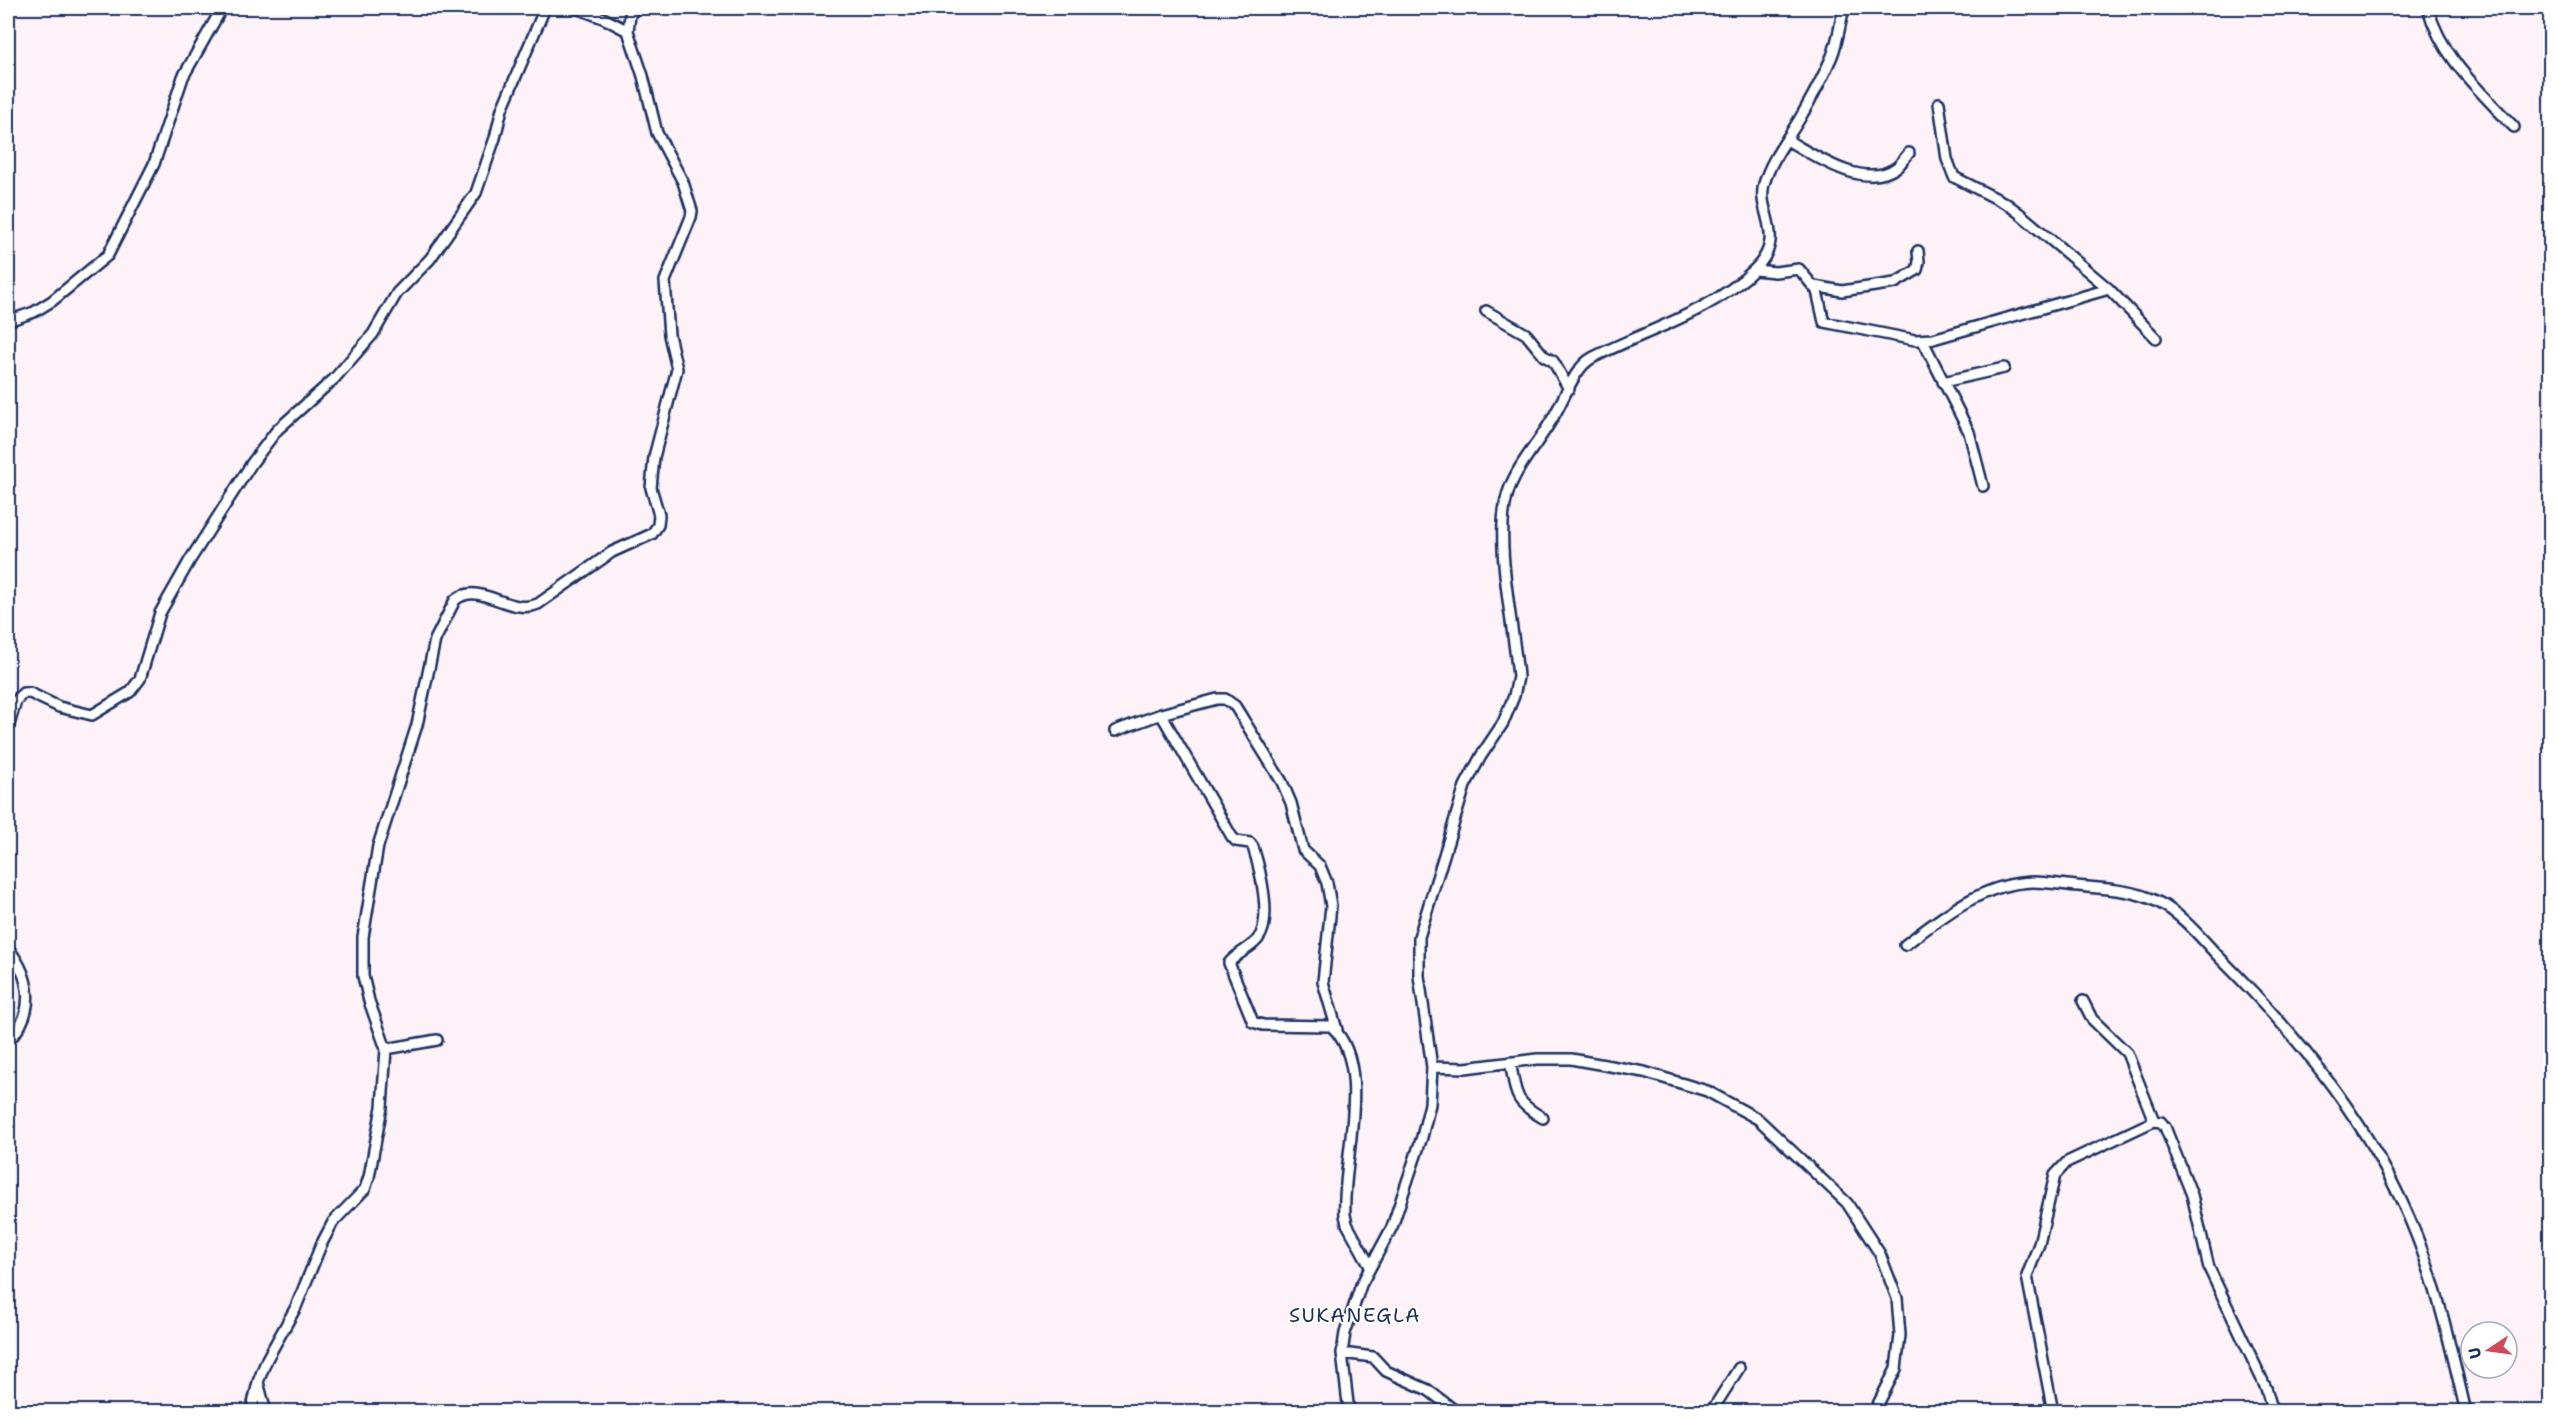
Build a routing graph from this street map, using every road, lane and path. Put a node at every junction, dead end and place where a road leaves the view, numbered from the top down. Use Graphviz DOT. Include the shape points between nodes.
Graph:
graph roads {
  1 [pos="222,8"];
  2 [pos="545,8"];
  3 [pos="576,8"];
  4 [pos="635,8"];
  5 [pos="1844,8"];
  6 [pos="2428,8"];
  7 [pos="627,32"];
  8 [pos="1939,103"];
  9 [pos="2514,127"];
  10 [pos="1787,140"];
  11 [pos="1909,153"];
  12 [pos="1918,251"];
  13 [pos="1755,270"];
  14 [pos="1814,286"];
  15 [pos="2109,289"];
  16 [pos="1486,311"];
  17 [pos="8,321"];
  18 [pos="2156,338"];
  19 [pos="1923,341"];
  20 [pos="2004,368"];
  21 [pos="1943,382"];
  22 [pos="1569,389"];
  23 [pos="1983,486"];
  24 [pos="1161,714"];
  25 [pos="8,728"];
  26 [pos="1114,731"];
  27 [pos="1905,945"];
  28 [pos="8,948"];
  29 [pos="2083,1001"];
  30 [pos="1338,1033"];
  31 [pos="437,1040"];
  32 [pos="8,1041"];
  33 [pos="386,1049"];
  34 [pos="1510,1062"];
  35 [pos="1432,1067"];
  36 [pos="1543,1118"];
  37 [pos="2154,1121"];
  38 [pos="1370,1266"];
  39 [pos="1342,1353"];
  40 [pos="1739,1368"];
  41 [pos="258,1382"];
  42 [pos="251,1412"];
  43 [pos="266,1412"];
  44 [pos="1349,1412"];
  45 [pos="1457,1412"];
  46 [pos="1711,1412"];
  47 [pos="1874,1412"];
  48 [pos="2053,1412"];
  49 [pos="2273,1412"];
  50 [pos="2466,1412"];
  1 -- 17 [label="street" via="183,77 154,164 108,255 52,301"];
  2 -- 25 [label="street" via="502,109 476,193 430,259 398,293 373,333 334,379 277,430 252,463 160,613 140,679 130,692 92,715 66,710 23,693 16,701"];
  3 -- 7 [label="street"];
  4 -- 7 [label="street"];
  5 -- 10 [label="street" via="1833,54"];
  6 -- 9 [label="street" via="2449,54"];
  7 -- 33 [label="street" via="657,133 692,211 665,282 669,335 677,369 654,457 651,488 658,525 652,534 612,552 530,607 513,606 472,593 455,600 435,640 417,725 378,846 363,937 363,976"];
  8 -- 15 [label="street" via="1947,159 1954,177 2007,204"];
  10 -- 11 [label="street" via="1826,163 1857,175 1889,171"];
  10 -- 13 [label="street" via="1762,188 1770,242 1765,258"];
  12 -- 14 [label="street" via="1917,270 1895,283 1842,291"];
  13 -- 14 [label="street" via="1797,268"];
  13 -- 22 [label="street" via="1685,316 1592,358"];
  14 -- 19 [label="street" via="1824,322"];
  15 -- 18 [label="street"];
  15 -- 19 [label="street"];
  16 -- 22 [label="street" via="1526,333 1544,356 1553,361"];
  19 -- 21 [label="street"];
  20 -- 21 [label="street"];
  21 -- 23 [label="street" via="1969,432"];
  22 -- 35 [label="street" via="1507,496 1504,554 1518,676 1503,723 1465,786 1419,937 1419,976"];
  24 -- 26 [label="street"];
  24 -- 30 [label="street" via="1217,699 1229,701 1282,782 1303,850 1320,866 1330,895 1323,982"];
  24 -- 30 [label="street" via="1232,837 1250,843 1256,854 1265,909 1264,928 1256,942 1229,963 1253,1022 1331,1026"];
  27 -- 50 [label="street" via="1973,897 2032,882 2140,895 2177,915 2307,1052 2389,1174 2418,1237"];
  28 -- 32 [label="street" via="21,965 28,1001 21,1026"];
  29 -- 37 [label="street" via="2092,1019 2127,1053"];
  30 -- 38 [label="street" via="1350,1065 1353,1099 1345,1215"];
  31 -- 33 [label="street"];
  33 -- 41 [label="street" via="382,1107 365,1189 333,1222"];
  34 -- 35 [label="street" via="1465,1068"];
  34 -- 36 [label="street" via="1517,1097 1528,1110"];
  34 -- 47 [label="street" via="1571,1059 1644,1072 1722,1097 1758,1119 1847,1203 1880,1254 1897,1298 1900,1335 1896,1369"];
  35 -- 38 [label="street" via="1430,1104 1422,1137 1392,1227"];
  37 -- 48 [label="street" via="2067,1162 2055,1175 2039,1244 2027,1276"];
  37 -- 49 [label="street" via="2165,1127 2186,1179 2209,1268 2266,1388"];
  38 -- 39 [label="street" via="1345,1333"];
  39 -- 44 [label="street"];
  39 -- 45 [label="street" via="1373,1357 1386,1371 1428,1389"];
  40 -- 46 [label="street"];
  41 -- 42 [label="street"];
  41 -- 43 [label="street"];
}
